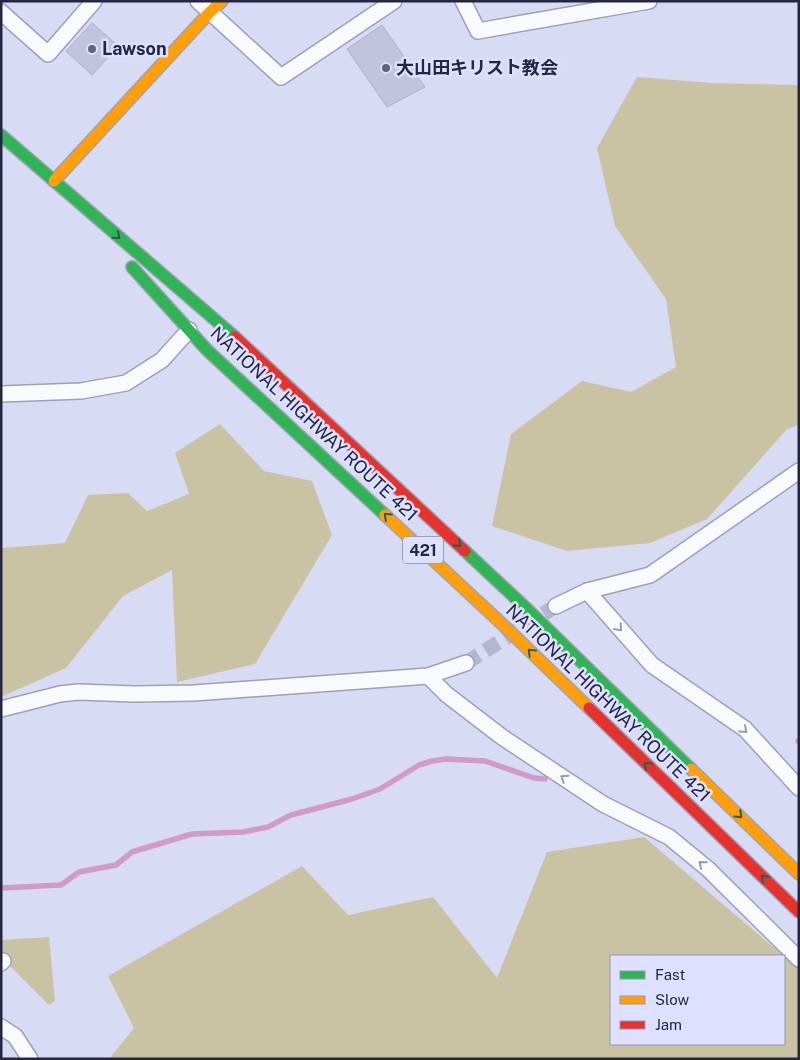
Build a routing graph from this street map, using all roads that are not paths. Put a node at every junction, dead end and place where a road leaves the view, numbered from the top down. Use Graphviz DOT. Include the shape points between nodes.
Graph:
graph roads {
  1 [pos="94,1"];
  2 [pos="222,1"];
  3 [pos="394,1"];
  4 [pos="463,1"];
  5 [pos="649,1"];
  6 [pos="204,6"];
  7 [pos="1,12"];
  8 [pos="1,135"];
  9 [pos="54,181"];
  10 [pos="112,245"];
  11 [pos="124,259"];
  12 [pos="189,330"];
  13 [pos="1,394"];
  14 [pos="799,471"];
  15 [pos="587,591"];
  16 [pos="556,606"];
  17 [pos="466,663"];
  18 [pos="428,676"];
  19 [pos="1,709"];
  20 [pos="799,788"];
  21 [pos="799,874"];
  22 [pos="799,912"];
  23 [pos="799,960"];
  24 [pos="1,1027"];
  25 [pos="30,1059"];
  1 -- 7 [label="street" via="48,54"];
  2 -- 6 [label="main road"];
  3 -- 6 [label="street" via="281,77"];
  4 -- 5 [label="street" via="478,31"];
  6 -- 9 [label="main road"];
  8 -- 9 [label="main road, NATIONAL HIGHWAY ROUTE 421 / 421"];
  9 -- 10 [label="main road, NATIONAL HIGHWAY ROUTE 421 / 421"];
  9 -- 21 [label="main road, NATIONAL HIGHWAY ROUTE 421 / 421, one-way" via="230,332 525,607"];
  11 -- 12 [label="main road, NATIONAL HIGHWAY ROUTE 421 / 421"];
  12 -- 13 [label="street" via="162,360 126,383 81,391"];
  22 -- 12 [label="main road, NATIONAL HIGHWAY ROUTE 421 / 421, one-way" via="509,630"];
  14 -- 15 [label="street" via="650,574"];
  15 -- 16 [label="street"];
  15 -- 20 [label="street, one-way" via="652,665 745,729"];
  17 -- 18 [label="street"];
  18 -- 19 [label="street" via="194,694 78,692"];
  23 -- 18 [label="street, one-way" via="708,869 669,837 603,804 517,747 446,694"];
  24 -- 25 [label="street" via="15,1036"];
}
